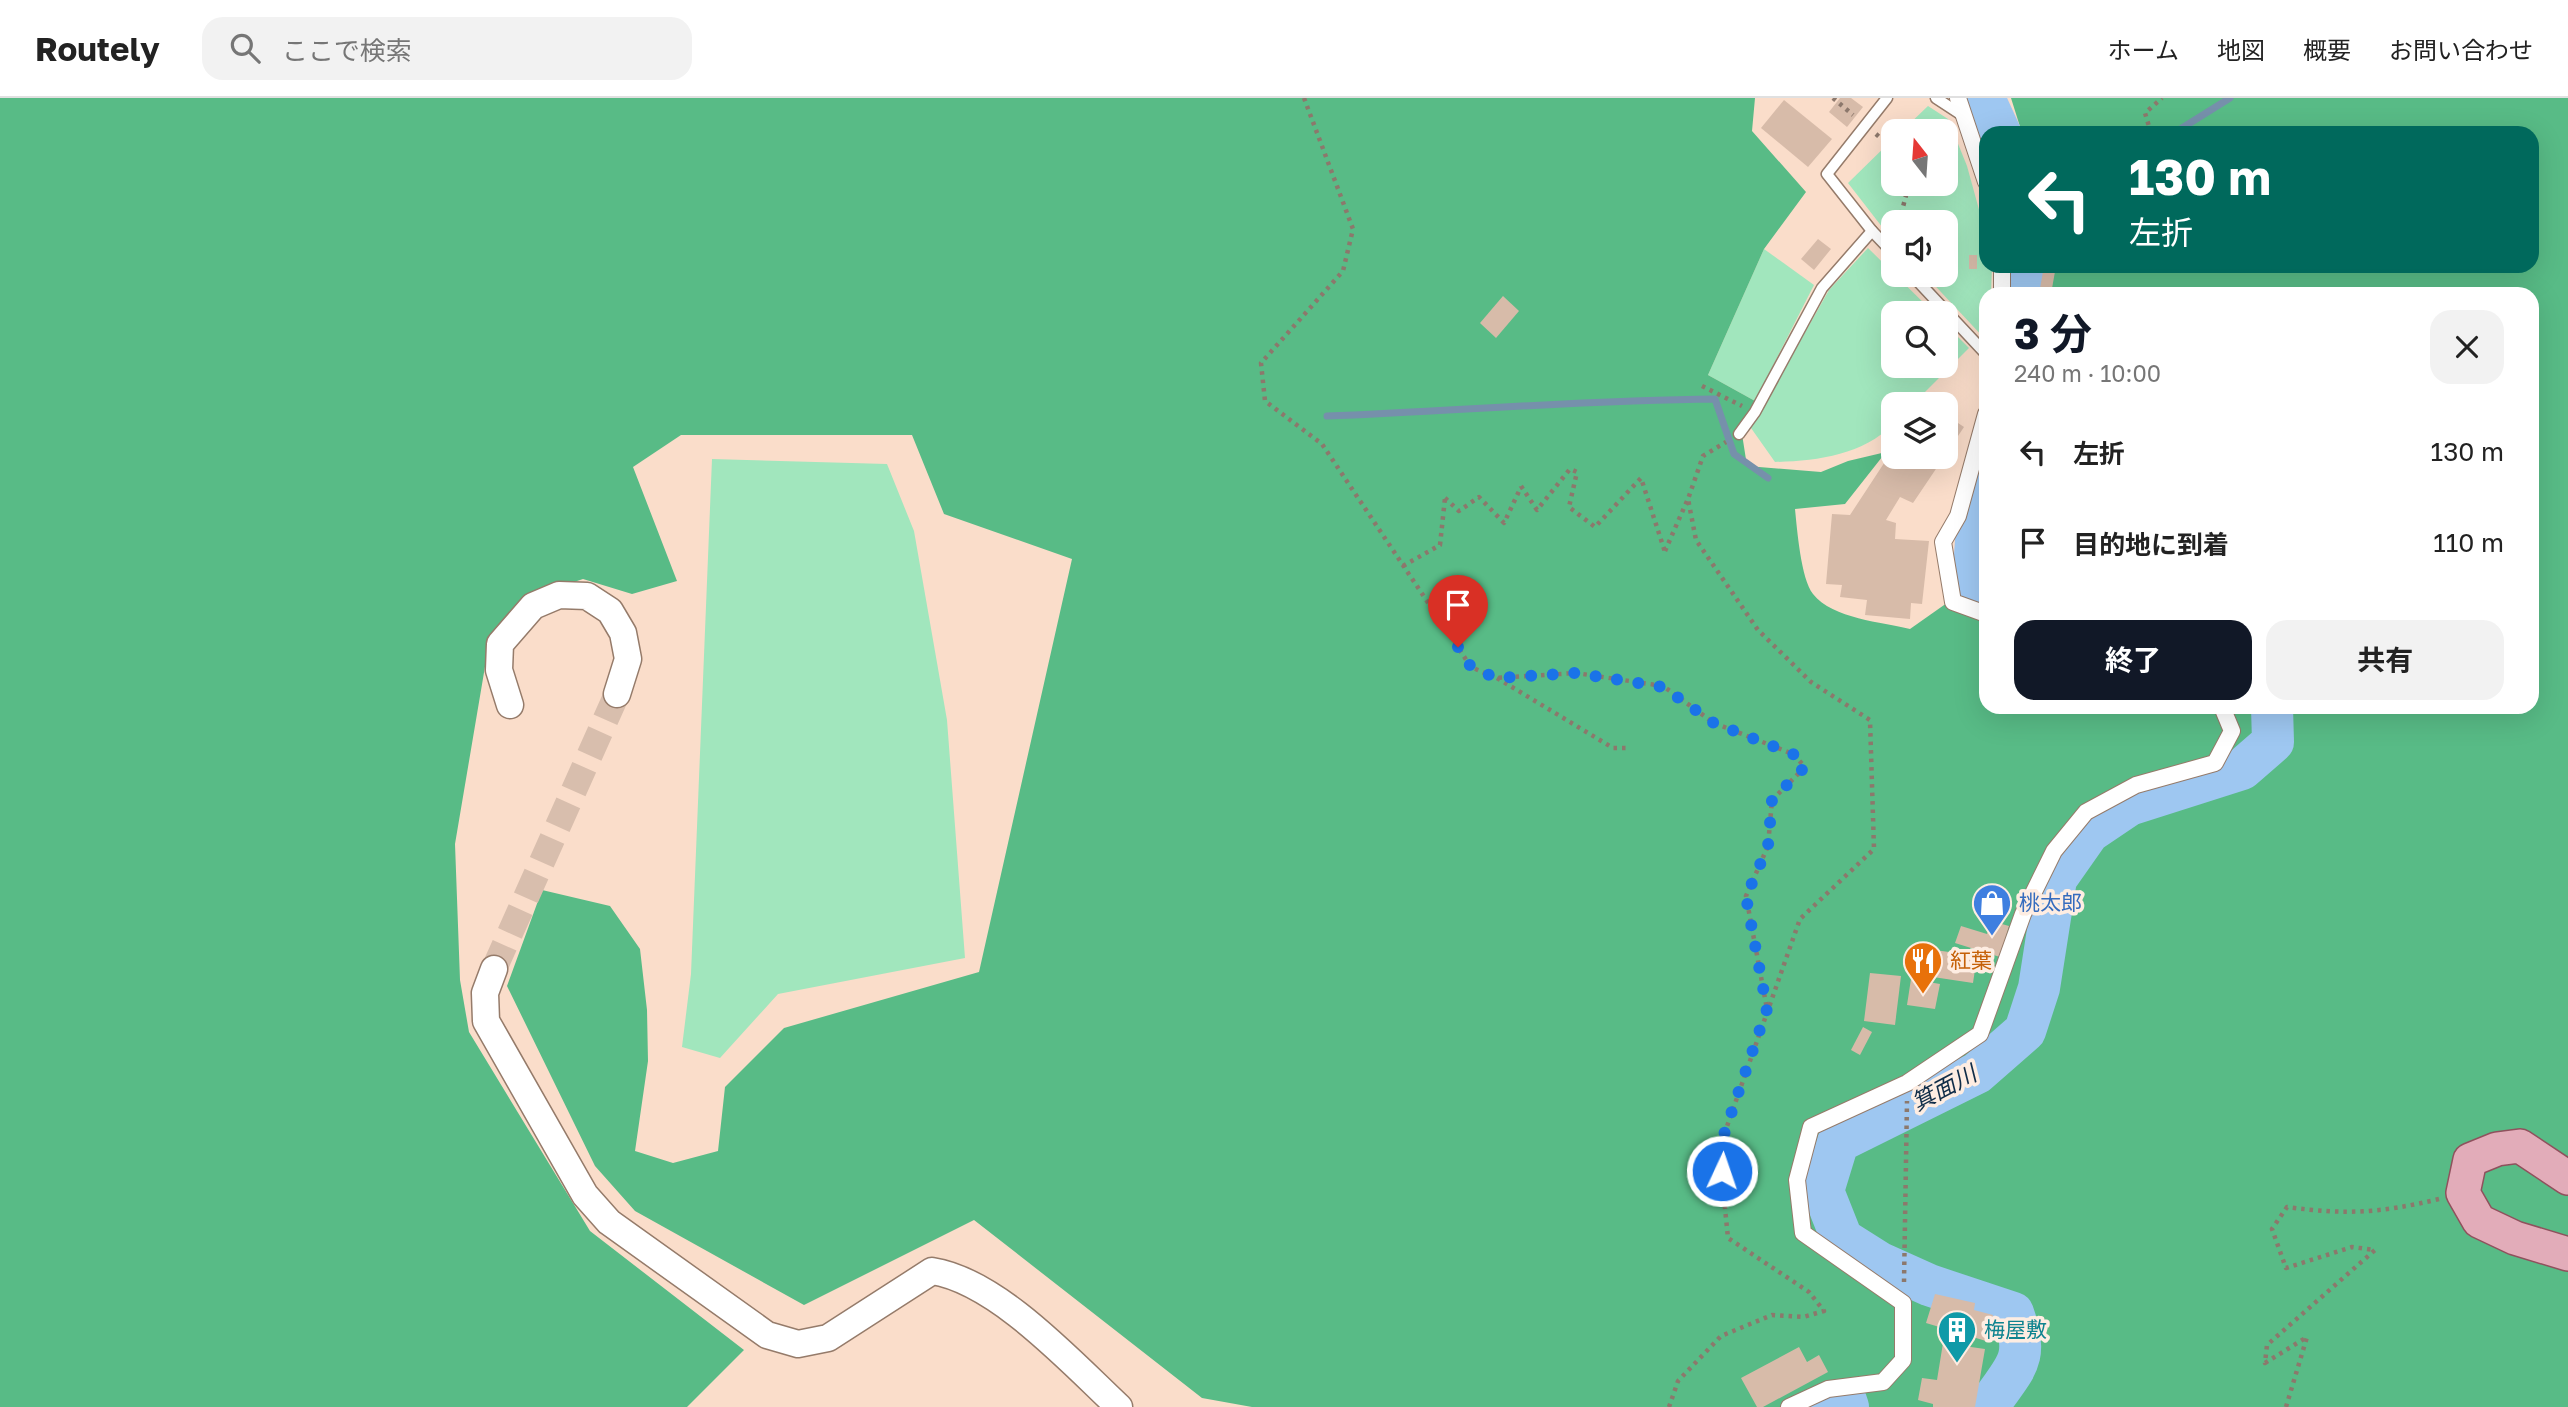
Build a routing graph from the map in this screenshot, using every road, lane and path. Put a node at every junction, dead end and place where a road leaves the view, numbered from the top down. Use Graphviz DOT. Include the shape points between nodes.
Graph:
graph roads {
  1 [pos="1304,98"];
  2 [pos="1833,98"];
  3 [pos="1887,98"];
  4 [pos="1936,98"];
  5 [pos="1958,98"];
  6 [pos="2162,98"];
  7 [pos="1967,118"];
  8 [pos="1866,125"];
  9 [pos="2149,126"];
  10 [pos="1875,134"];
  11 [pos="1881,139"];
  12 [pos="1979,158"];
  13 [pos="1872,231"];
  14 [pos="1881,240"];
  15 [pos="1923,287"];
  16 [pos="1979,347"];
  17 [pos="1702,386"];
  18 [pos="1755,412"];
  19 [pos="1739,435"];
  20 [pos="1979,440"];
  21 [pos="1724,443"];
  22 [pos="1688,499"];
  23 [pos="1404,566"];
  24 [pos="1979,611"];
  25 [pos="1496,678"];
  26 [pos="617,694"];
  27 [pos="510,705"];
  28 [pos="2225,714"];
  29 [pos="1629,748"];
  30 [pos="494,969"];
  31 [pos="1767,1009"];
  32 [pos="1907,1091"];
  33 [pos="2568,1178"];
  34 [pos="2463,1192"];
  35 [pos="2568,1254"];
  36 [pos="1903,1290"];
  37 [pos="1119,1407"];
  38 [pos="1669,1407"];
  39 [pos="1789,1407"];
  40 [pos="2286,1407"];
  1 -- 23 [label="path" via="1353,229 1343,271 1261,363 1265,401 1322,444"];
  2 -- 8 [label="path"];
  3 -- 8 [label="lane"];
  4 -- 7 [label="lane"];
  5 -- 7 [label="street"];
  6 -- 9 [label="path" via="2146,113"];
  7 -- 12 [label="street"];
  8 -- 13 [label="lane" via="1826,174"];
  10 -- 11 [label="path"];
  13 -- 14 [label="lane"];
  13 -- 18 [label="lane" via="1822,288"];
  15 -- 16 [label="lane"];
  17 -- 18 [label="path"];
  18 -- 19 [label="lane"];
  20 -- 24 [label="street" via="1958,516 1944,542 1953,602"];
  21 -- 22 [label="path" via="1703,456"];
  22 -- 23 [label="path" via="1665,552 1641,478 1595,527 1569,507 1577,472 1570,469 1537,510 1521,486 1504,523 1479,497 1459,511 1445,498 1440,545"];
  22 -- 31 [label="path" via="1696,540 1758,630 1811,682 1870,720 1874,849 1800,919"];
  23 -- 25 [label="path" via="1471,667"];
  25 -- 29 [label="path" via="1613,748"];
  25 -- 31 [label="path" via="1576,673 1663,687 1714,723 1793,754 1805,767 1772,800 1768,846 1746,897"];
  26 -- 27 [label="street" via="628,659 623,633 610,611 587,596 559,595 533,606 500,644 499,670"];
  28 -- 39 [label="street" via="2232,731 2215,763 2136,785 2086,811 2054,851 2023,914 1980,1034 1906,1083 1811,1127 1797,1180 1803,1233 1903,1303 1903,1360 1883,1382 1828,1389"];
  30 -- 37 [label="street" via="485,993 486,1021 585,1195 609,1222 767,1335 798,1344 828,1338 932,1271 954,1274 997,1298"];
  31 -- 38 [label="path" via="1719,1149 1728,1238 1809,1292 1824,1311 1803,1317 1772,1315 1721,1336 1678,1381"];
  32 -- 36 [label="path"];
  33 -- 34 [label="main road" via="2520,1146 2497,1149 2470,1160"];
  34 -- 35 [label="main road" via="2479,1221"];
  34 -- 40 [label="path" via="2396,1209 2339,1214 2287,1207 2272,1229 2286,1268 2352,1247 2375,1250 2267,1345 2265,1363 2307,1337"];
}
